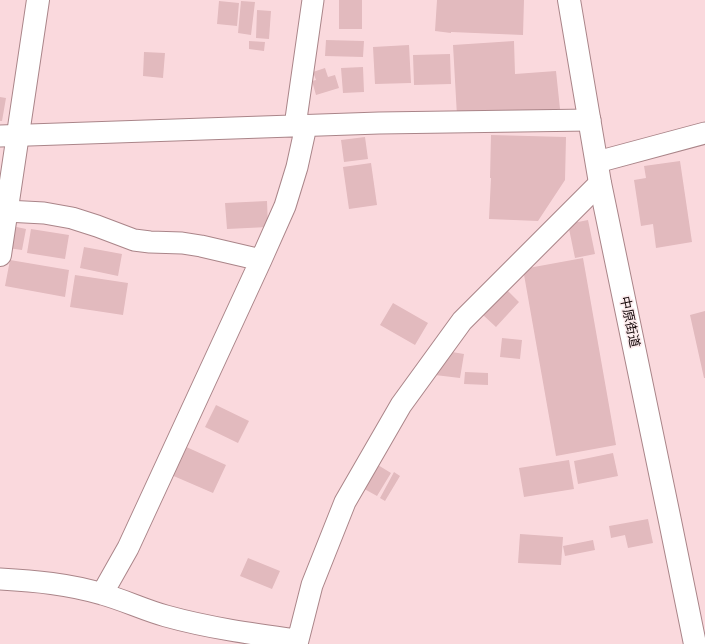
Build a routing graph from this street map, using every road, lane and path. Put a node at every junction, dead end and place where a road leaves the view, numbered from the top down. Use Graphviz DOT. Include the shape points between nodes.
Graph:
graph roads {
  1 [pos="38,0"];
  2 [pos="313,0"];
  3 [pos="569,0"];
  4 [pos="590,120"];
  5 [pos="300,126"];
  6 [pos="705,133"];
  7 [pos="9,136"];
  8 [pos="597,162"];
  9 [pos="600,182"];
  10 [pos="6,211"];
  11 [pos="0,255"];
  12 [pos="261,260"];
  13 [pos="0,579"];
  14 [pos="102,594"];
  15 [pos="297,642"];
  16 [pos="695,644"];
  1 -- 7 [label="main road"];
  2 -- 5 [label="street"];
  3 -- 4 [label="main road, 中原街道"];
  4 -- 5 [label="street" via="379,122"];
  4 -- 8 [label="main road, 中原街道"];
  5 -- 7 [label="street"];
  5 -- 12 [label="street" via="297,167 285,206"];
  6 -- 8 [label="street"];
  7 -- 10 [label="main road"];
  8 -- 9 [label="main road, 中原街道"];
  9 -- 15 [label="street" via="462,321 401,405 345,502 312,585"];
  9 -- 16 [label="main road, 中原街道"];
  10 -- 11 [label="main road"];
  10 -- 12 [label="street" via="44,213 72,218 134,240 182,243"];
  12 -- 14 [label="street" via="128,548"];
  13 -- 14 [label="street" via="60,584"];
  14 -- 15 [label="street" via="165,616 209,627"];
}
